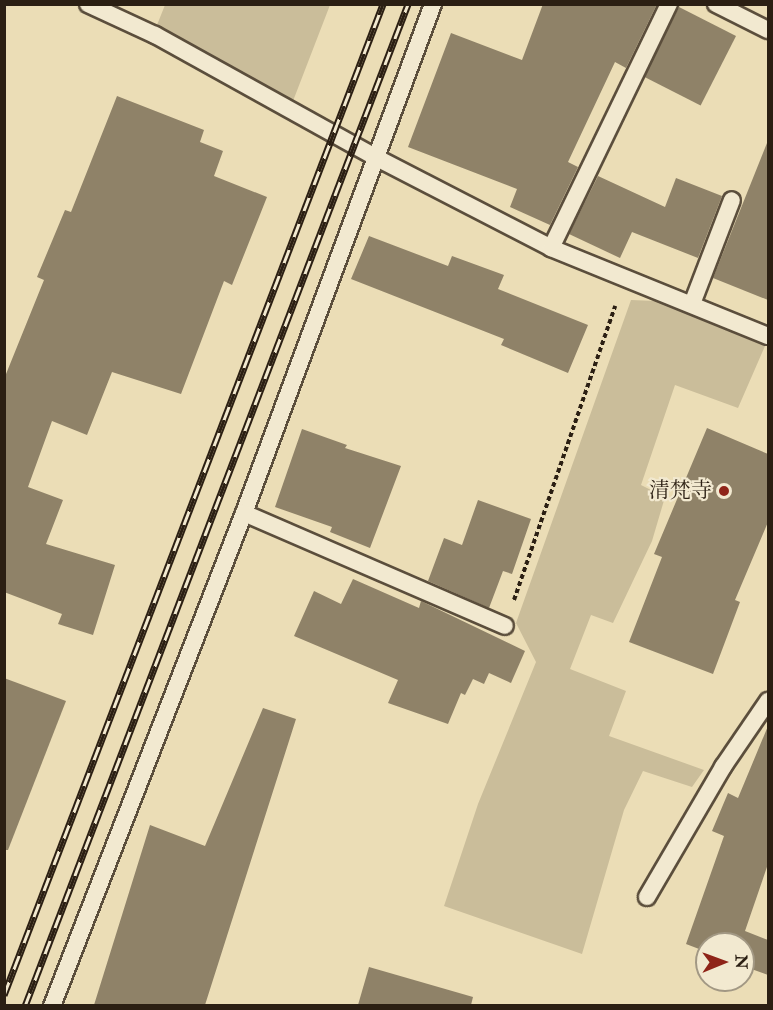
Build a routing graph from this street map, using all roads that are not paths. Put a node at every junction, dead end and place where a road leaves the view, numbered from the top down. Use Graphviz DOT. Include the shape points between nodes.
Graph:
graph roads {
  1 [pos="88,4"];
  2 [pos="433,4"];
  3 [pos="669,4"];
  4 [pos="716,4"];
  5 [pos="768,30"];
  6 [pos="375,157"];
  7 [pos="732,200"];
  8 [pos="551,248"];
  9 [pos="692,304"];
  10 [pos="768,336"];
  11 [pos="244,513"];
  12 [pos="505,626"];
  13 [pos="768,701"];
  14 [pos="647,897"];
  15 [pos="52,1005"];
  1 -- 6 [label="lane" via="155,35"];
  2 -- 6 [label="lane"];
  3 -- 8 [label="lane"];
  4 -- 5 [label="lane"];
  6 -- 8 [label="lane"];
  6 -- 11 [label="lane"];
  7 -- 9 [label="lane"];
  8 -- 9 [label="lane"];
  9 -- 10 [label="lane"];
  11 -- 12 [label="lane"];
  11 -- 15 [label="lane"];
  13 -- 14 [label="lane" via="723,767"];
}
